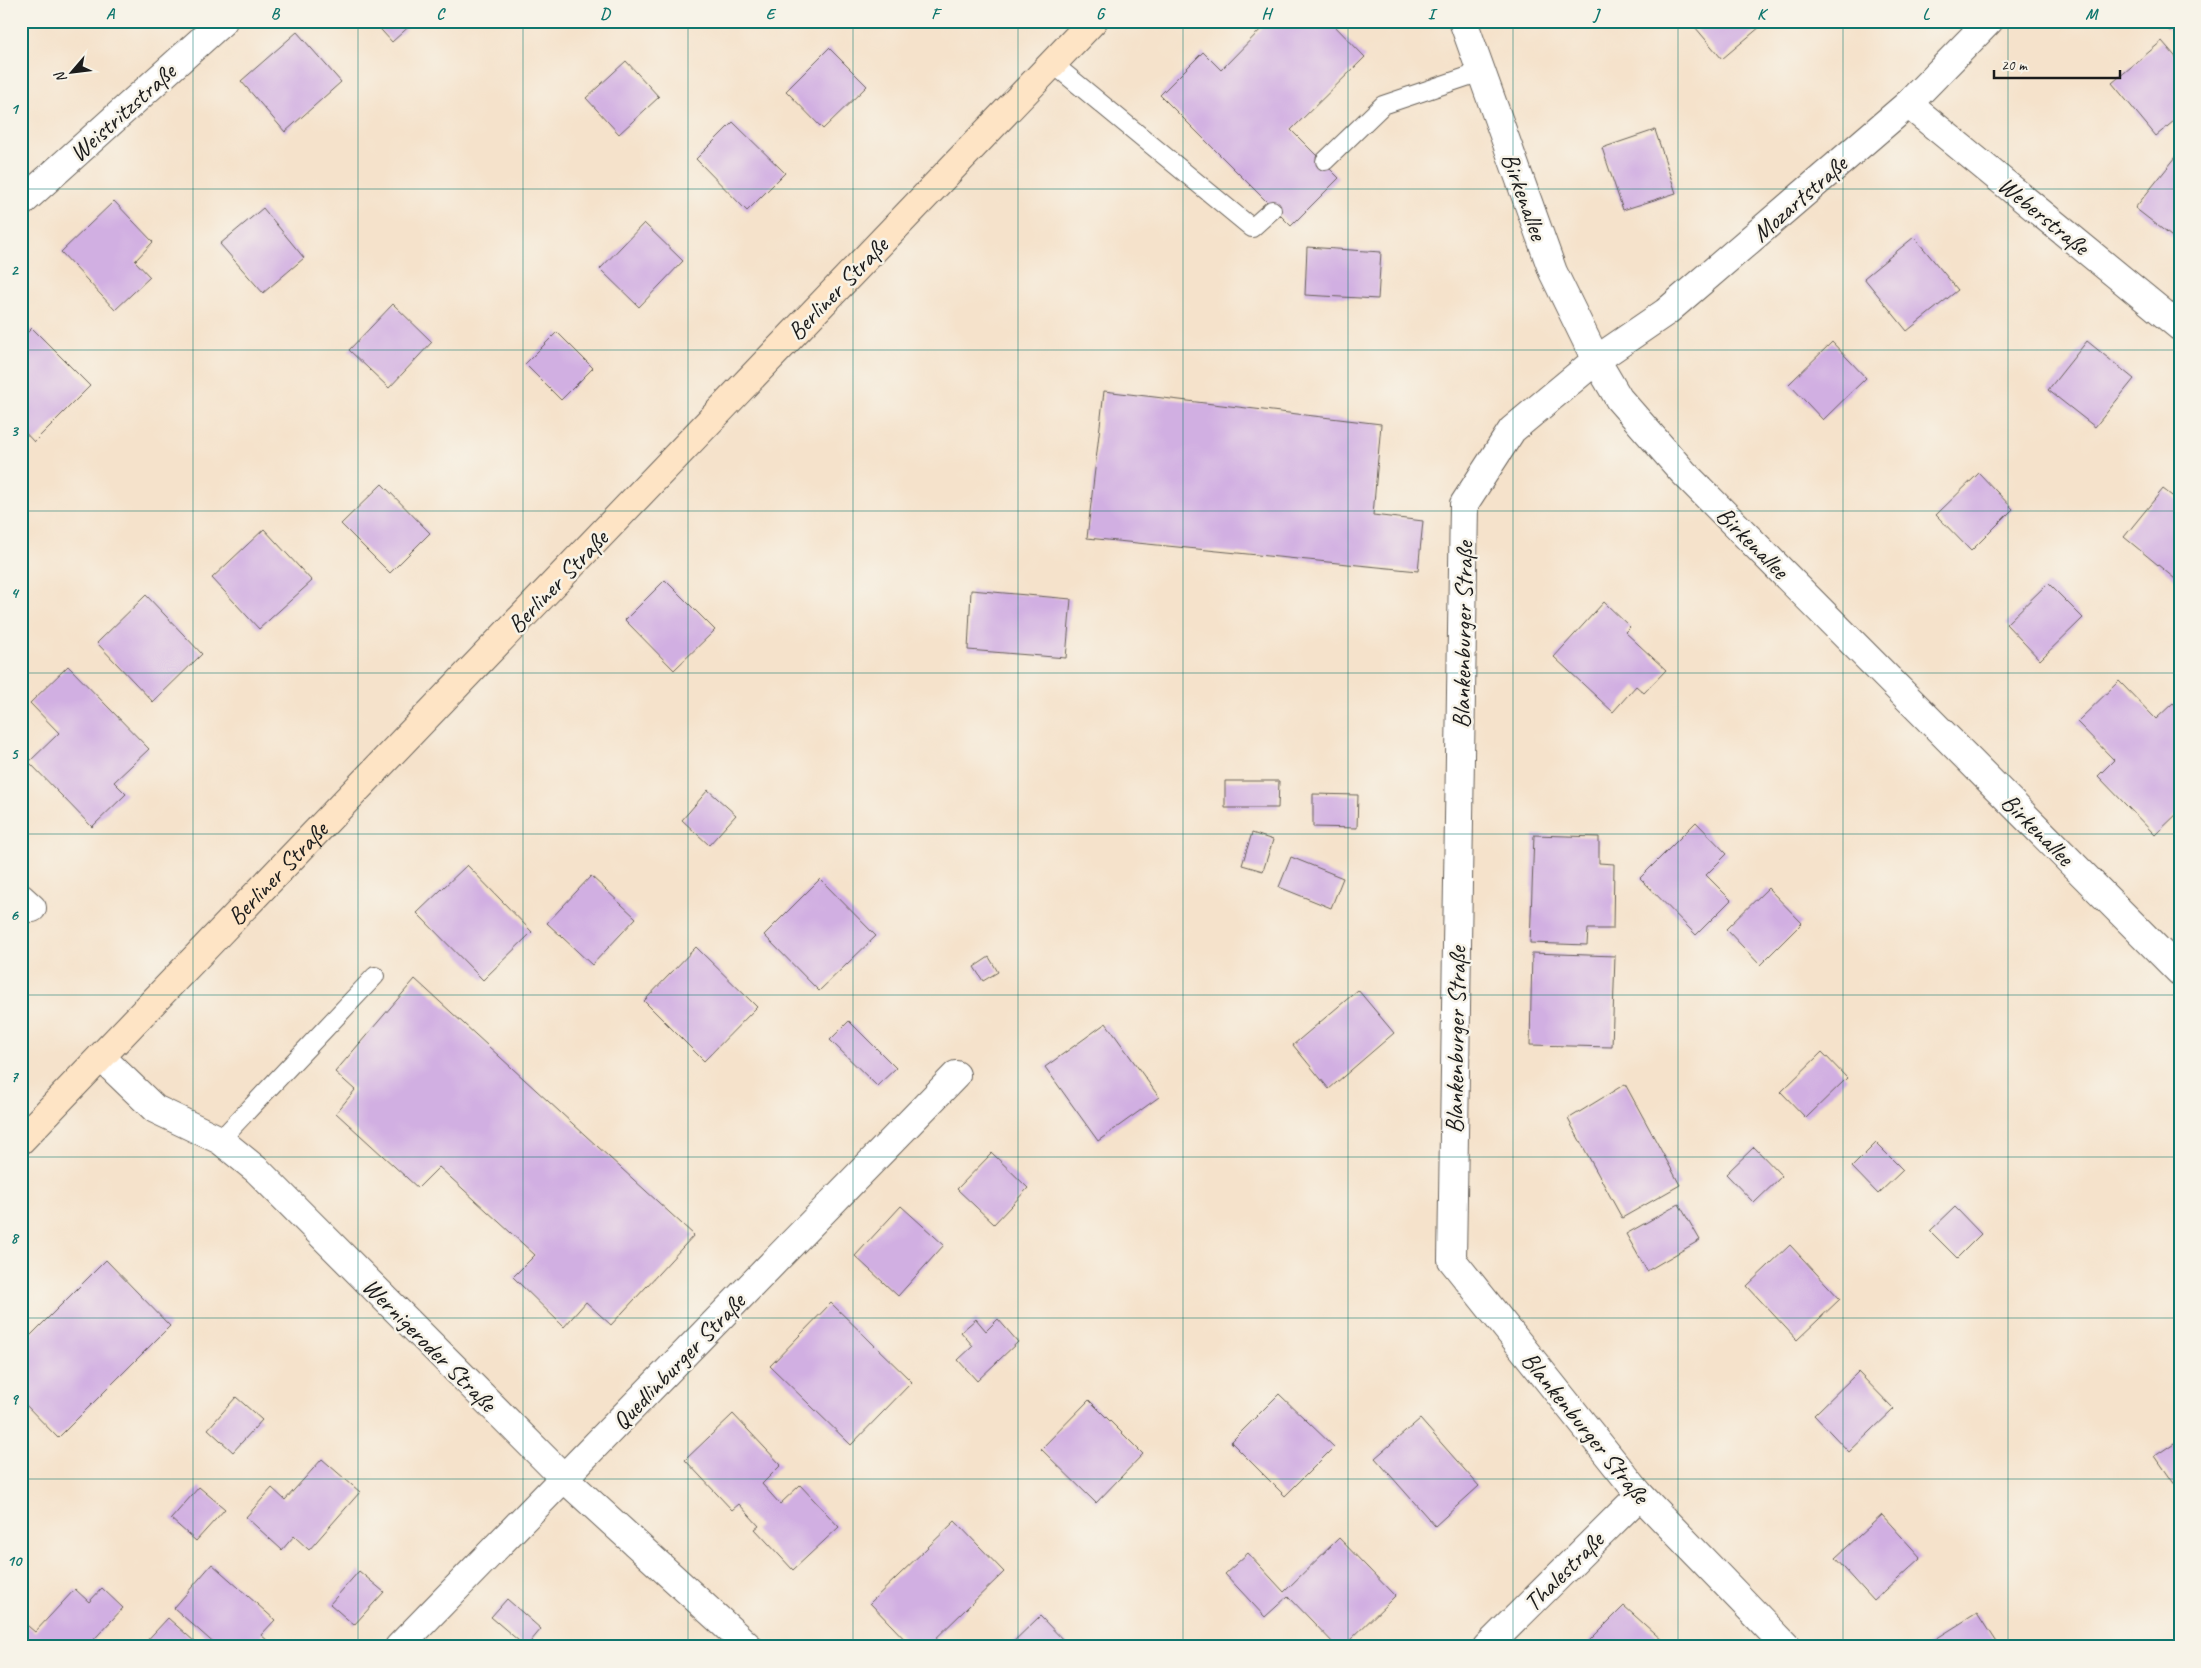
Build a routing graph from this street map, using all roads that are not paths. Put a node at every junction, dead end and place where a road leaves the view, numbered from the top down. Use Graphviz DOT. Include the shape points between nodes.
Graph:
graph roads {
  1 [pos="223,21"];
  2 [pos="1093,21"];
  3 [pos="1463,21"];
  4 [pos="1989,21"];
  5 [pos="1052,63"];
  6 [pos="1481,72"];
  7 [pos="1908,104"];
  8 [pos="1325,160"];
  9 [pos="21,203"];
  10 [pos="1272,210"];
  11 [pos="2180,327"];
  12 [pos="1596,360"];
  13 [pos="2180,972"];
  14 [pos="375,976"];
  15 [pos="101,1057"];
  16 [pos="956,1075"];
  17 [pos="21,1140"];
  18 [pos="220,1140"];
  19 [pos="564,1478"];
  20 [pos="1640,1495"];
  21 [pos="399,1647"];
  22 [pos="749,1647"];
  23 [pos="1487,1647"];
  24 [pos="1787,1647"];
  1 -- 9 [label="street, Weistritzstraße"];
  2 -- 5 [label="main road, Berliner Straße"];
  3 -- 6 [label="street, Birkenallee"];
  4 -- 7 [label="street, Mozartstraße"];
  5 -- 10 [label="lane" via="1252,228"];
  5 -- 15 [label="main road, Berliner Straße"];
  6 -- 8 [label="lane" via="1384,105"];
  6 -- 12 [label="street, Birkenallee" via="1553,272"];
  7 -- 11 [label="street, Weberstraße"];
  7 -- 12 [label="street, Mozartstraße" via="1657,320"];
  12 -- 13 [label="street, Birkenallee" via="1619,399 1683,472"];
  12 -- 20 [label="street, Blankenburger Straße" via="1512,430 1464,504 1452,1260"];
  14 -- 18 [label="lane"];
  15 -- 17 [label="main road, Berliner Straße"];
  15 -- 18 [label="street, Wernigeroder Straße" via="155,1109"];
  16 -- 19 [label="street, Quedlinburger Straße"];
  18 -- 19 [label="street, Wernigeroder Straße" via="258,1172"];
  19 -- 21 [label="street, Quedlinburger Straße"];
  19 -- 22 [label="street, Wernigeroder Straße"];
  20 -- 23 [label="street, Thalestraße"];
  20 -- 24 [label="street, Blankenburger Straße"];
}
